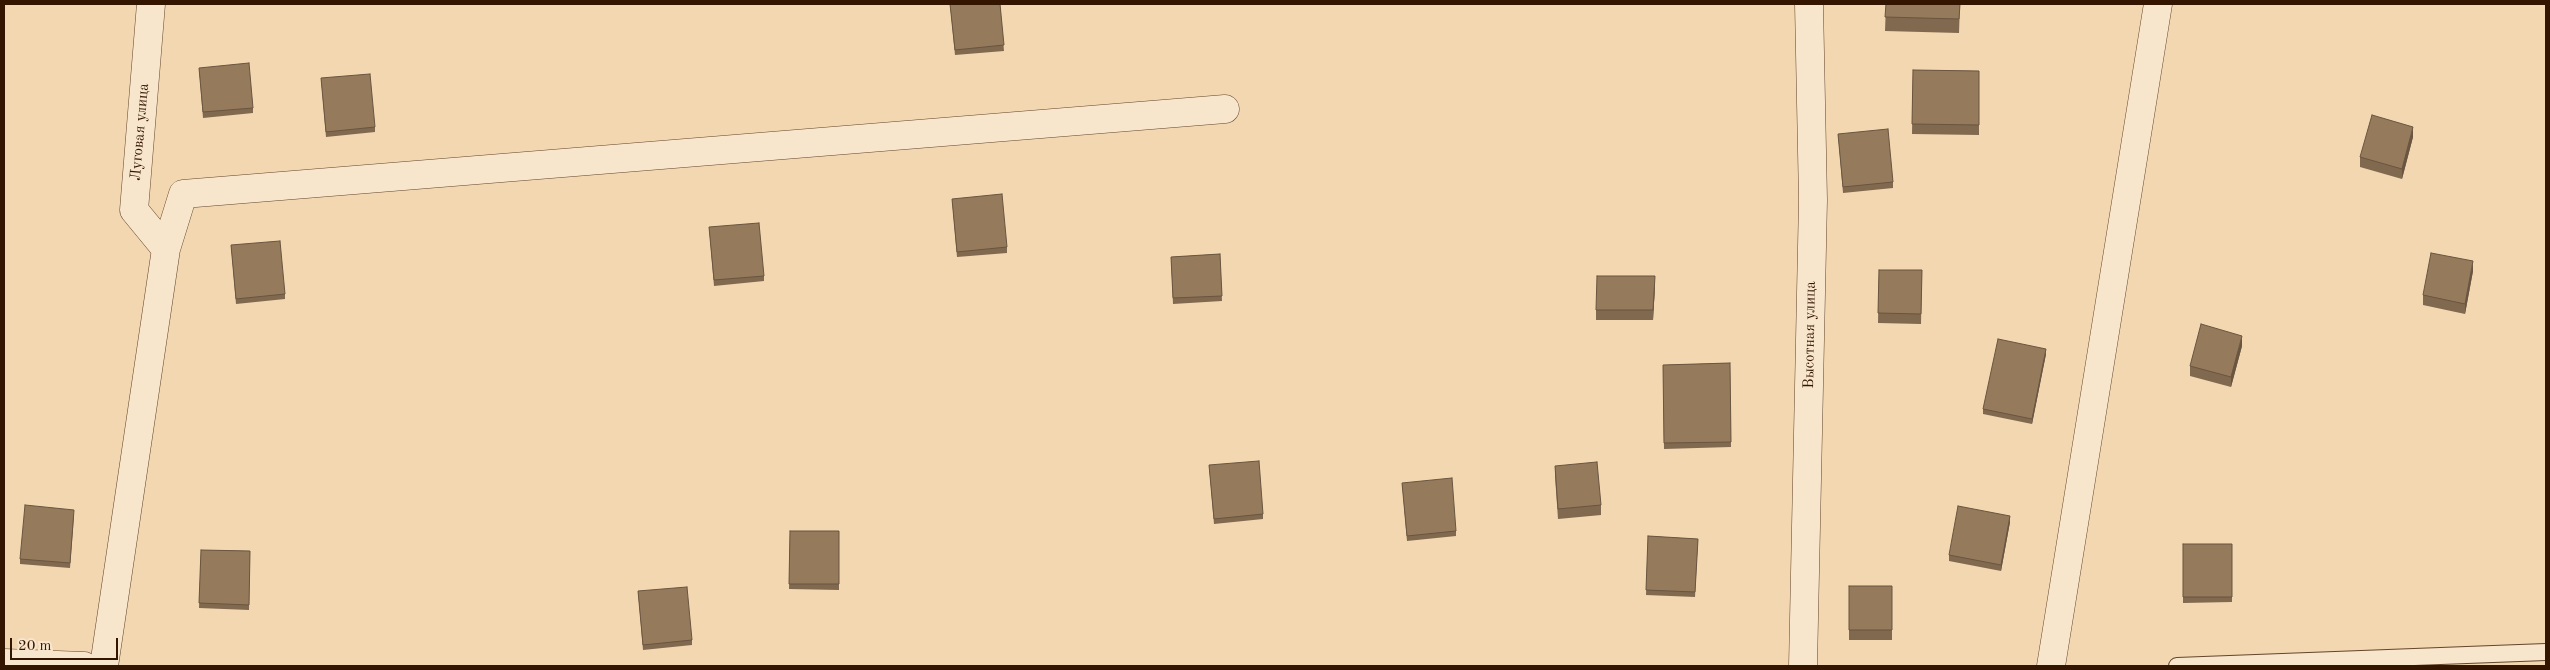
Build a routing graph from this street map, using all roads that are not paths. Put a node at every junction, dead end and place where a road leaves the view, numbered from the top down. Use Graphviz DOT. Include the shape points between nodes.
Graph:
graph roads {
  1 [pos="151,4"];
  2 [pos="1809,4"];
  3 [pos="2158,4"];
  4 [pos="1225,109"];
  5 [pos="166,249"];
  6 [pos="2546,652"];
  7 [pos="4,663"];
  8 [pos="84,666"];
  9 [pos="104,666"];
  10 [pos="1803,666"];
  11 [pos="2051,666"];
  12 [pos="2177,666"];
  1 -- 5 [label="street, Луговая улица" via="134,210"];
  2 -- 10 [label="street, Высотная улица" via="1813,200"];
  3 -- 11 [label="street"];
  4 -- 5 [label="street" via="183,194"];
  5 -- 9 [label="street"];
  6 -- 12 [label="lane"];
  7 -- 8 [label="street"];
}
